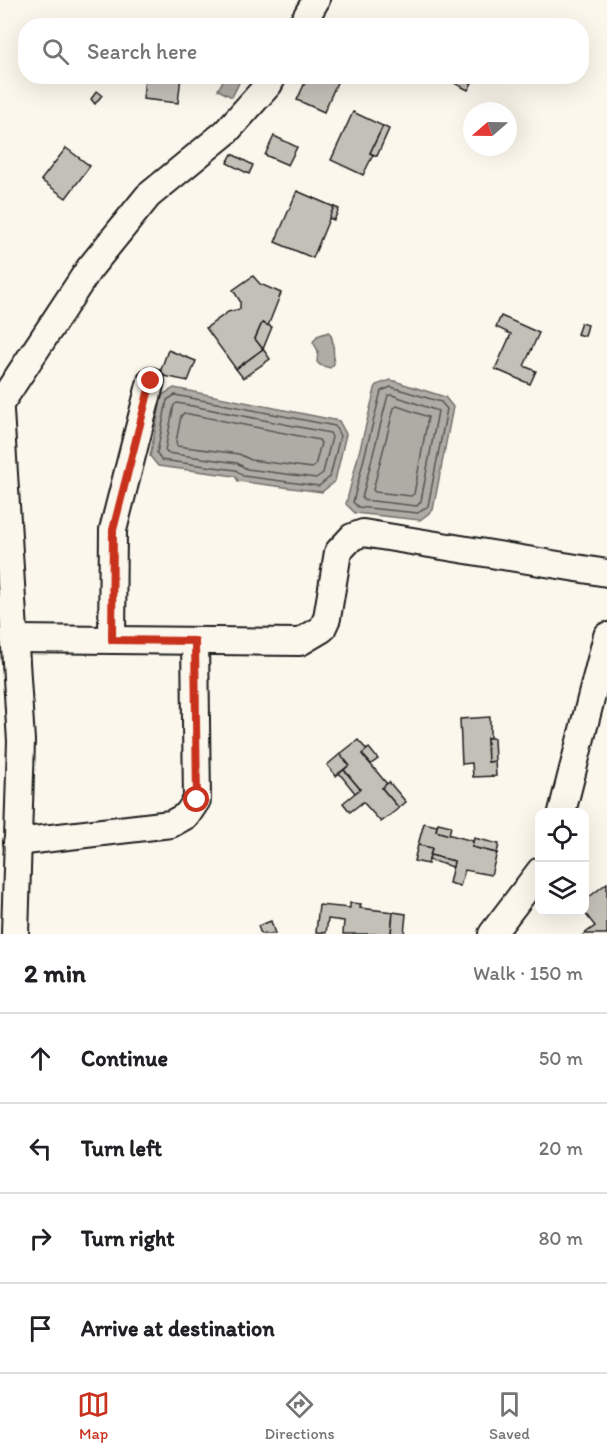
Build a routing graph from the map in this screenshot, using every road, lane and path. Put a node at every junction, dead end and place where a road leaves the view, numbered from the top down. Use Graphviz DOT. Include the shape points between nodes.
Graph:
graph roads {
  1 [pos="316,0"];
  2 [pos="306,18"];
  3 [pos="269,84"];
  4 [pos="151,381"];
  5 [pos="0,404"];
  6 [pos="0,411"];
  7 [pos="607,573"];
  8 [pos="607,636"];
  9 [pos="14,639"];
  10 [pos="112,640"];
  11 [pos="195,641"];
  12 [pos="563,808"];
  13 [pos="17,842"];
  14 [pos="535,878"];
  15 [pos="15,934"];
  16 [pos="492,934"];
  1 -- 2 [label="street"];
  3 -- 5 [label="street" via="226,132 148,196 89,269"];
  4 -- 10 [label="street" via="113,530"];
  6 -- 9 [label="street"];
  7 -- 11 [label="street" via="363,533 352,537 338,552 322,629 300,642"];
  8 -- 12 [label="street"];
  9 -- 10 [label="street"];
  9 -- 13 [label="street" via="21,741"];
  10 -- 11 [label="street"];
  11 -- 13 [label="street" via="197,800 187,814 171,824"];
  13 -- 15 [label="street"];
  14 -- 16 [label="street"];
}
